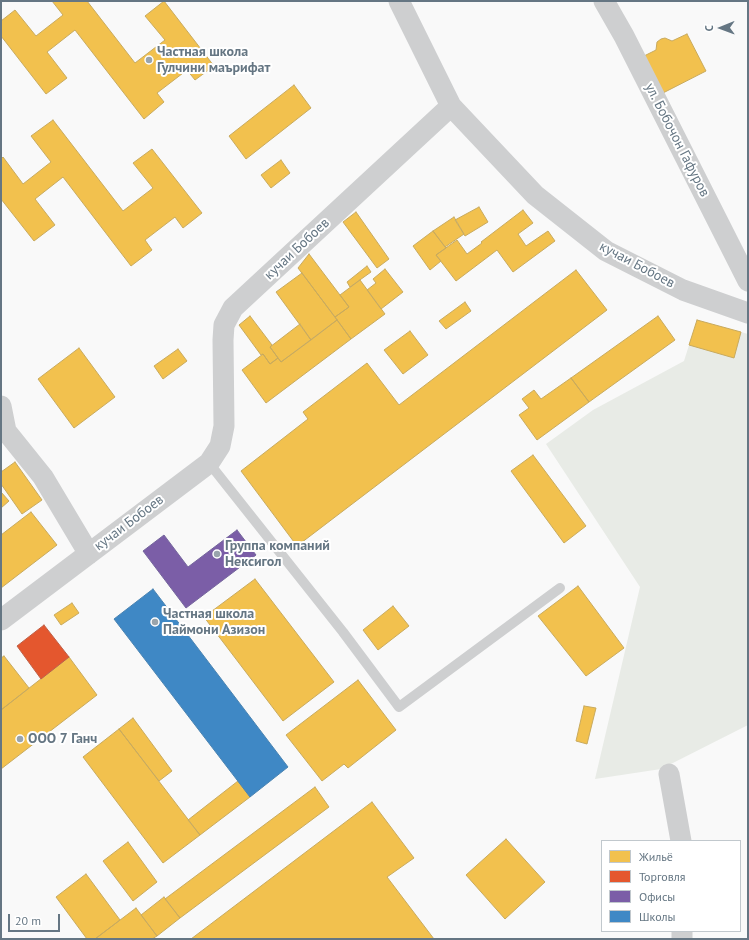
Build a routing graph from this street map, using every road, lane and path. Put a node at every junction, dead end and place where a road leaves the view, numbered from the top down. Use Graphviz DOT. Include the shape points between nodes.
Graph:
graph roads {
  1 [pos="398,1"];
  2 [pos="604,1"];
  3 [pos="451,106"];
  4 [pos="748,281"];
  5 [pos="748,314"];
  6 [pos="1,406"];
  7 [pos="209,463"];
  8 [pos="89,554"];
  9 [pos="560,588"];
  10 [pos="1,620"];
  11 [pos="669,774"];
  12 [pos="681,840"];
  1 -- 3 [label="street"];
  2 -- 4 [label="street, ул. Бобочон Гафуров"];
  3 -- 5 [label="street, кучаи Бобоев" via="534,195 606,252 683,290"];
  3 -- 7 [label="street, кучаи Бобоев" via="233,308 224,324 224,426 220,446"];
  6 -- 8 [label="street" via="6,431 43,477"];
  7 -- 8 [label="street, кучаи Бобоев"];
  7 -- 9 [label="lane" via="400,707"];
  8 -- 10 [label="street, кучаи Бобоев"];
  11 -- 12 [label="street"];
}
